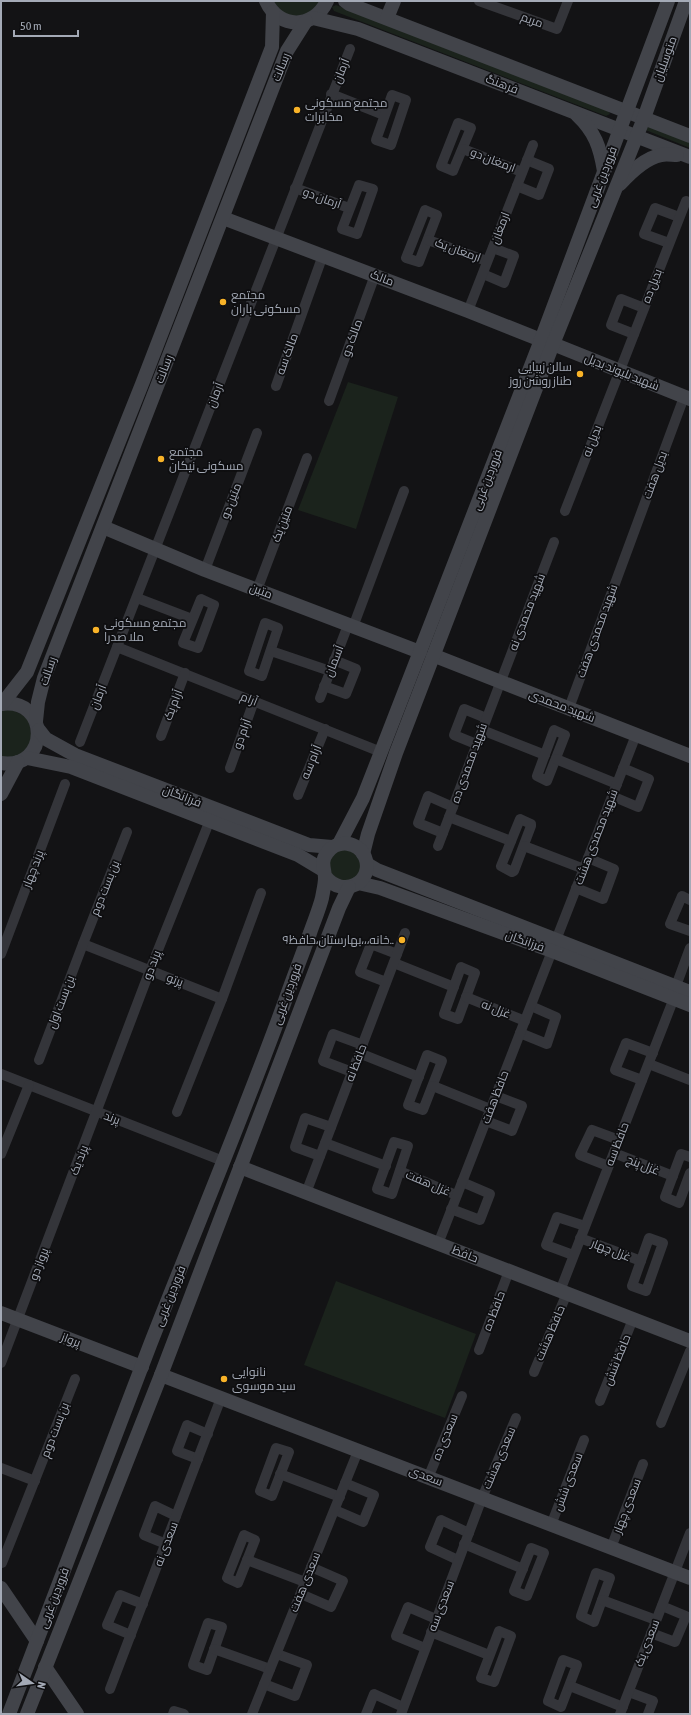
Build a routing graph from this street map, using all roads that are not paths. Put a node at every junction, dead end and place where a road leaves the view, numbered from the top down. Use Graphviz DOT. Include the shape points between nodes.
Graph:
graph roads {
  1 [pos="327,1"];
  2 [pos="345,1"];
  3 [pos="394,1"];
  4 [pos="479,1"];
  5 [pos="568,1"];
  6 [pos="668,1"];
  7 [pos="686,1"];
  8 [pos="267,5"];
  9 [pos="387,18"];
  10 [pos="309,20"];
  11 [pos="350,49"];
  12 [pos="331,94"];
  13 [pos="572,111"];
  14 [pos="627,112"];
  15 [pos="384,115"];
  16 [pos="644,118"];
  17 [pos="620,130"];
  18 [pos="636,136"];
  19 [pos="690,136"];
  20 [pos="533,145"];
  21 [pos="463,149"];
  22 [pos="688,156"];
  23 [pos="527,160"];
  24 [pos="522,172"];
  25 [pos="604,173"];
  26 [pos="517,186"];
  27 [pos="295,188"];
  28 [pos="615,188"];
  29 [pos="686,200"];
  30 [pos="349,208"];
  31 [pos="680,217"];
  32 [pos="223,218"];
  33 [pos="276,237"];
  34 [pos="428,240"];
  35 [pos="669,243"];
  36 [pos="493,248"];
  37 [pos="323,255"];
  38 [pos="487,261"];
  39 [pos="482,274"];
  40 [pos="375,275"];
  41 [pos="644,308"];
  42 [pos="468,311"];
  43 [pos="634,334"];
  44 [pos="547,342"];
  45 [pos="619,371"];
  46 [pos="276,386"];
  47 [pos="687,398"];
  48 [pos="329,401"];
  49 [pos="257,433"];
  50 [pos="307,458"];
  51 [pos="404,491"];
  52 [pos="565,511"];
  53 [pos="103,527"];
  54 [pos="554,542"];
  55 [pos="156,549"];
  56 [pos="626,554"];
  57 [pos="206,570"];
  58 [pos="257,590"];
  59 [pos="137,598"];
  60 [pos="192,619"];
  61 [pos="351,626"];
  62 [pos="117,647"];
  63 [pos="271,651"];
  64 [pos="420,652"];
  65 [pos="434,656"];
  66 [pos="334,660"];
  67 [pos="330,671"];
  68 [pos="185,673"];
  69 [pos="500,681"];
  70 [pos="324,686"];
  71 [pos="320,698"];
  72 [pos="254,701"];
  73 [pos="2,704"];
  74 [pos="569,708"];
  75 [pos="486,718"];
  76 [pos="37,726"];
  77 [pos="325,728"];
  78 [pos="482,730"];
  79 [pos="636,735"];
  80 [pos="161,736"];
  81 [pos="80,742"];
  82 [pos="476,744"];
  83 [pos="381,752"];
  84 [pos="545,755"];
  85 [pos="690,756"];
  86 [pos="556,759"];
  87 [pos="22,760"];
  88 [pos="1,763"];
  89 [pos="230,768"];
  90 [pos="623,768"];
  91 [pos="65,784"];
  92 [pos="616,784"];
  93 [pos="1,794"];
  94 [pos="298,795"];
  95 [pos="612,796"];
  96 [pos="453,806"];
  97 [pos="449,817"];
  98 [pos="210,820"];
  99 [pos="128,832"];
  100 [pos="443,833"];
  101 [pos="511,841"];
  102 [pos="335,846"];
  103 [pos="438,846"];
  104 [pos="524,846"];
  105 [pos="588,858"];
  106 [pos="365,859"];
  107 [pos="584,869"];
  108 [pos="324,873"];
  109 [pos="354,885"];
  110 [pos="576,888"];
  111 [pos="261,893"];
  112 [pos="690,900"];
  113 [pos="690,931"];
  114 [pos="405,933"];
  115 [pos="83,944"];
  116 [pos="554,946"];
  117 [pos="690,948"];
  118 [pos="1,954"];
  119 [pos="395,959"];
  120 [pos="150,970"];
  121 [pos="386,982"];
  122 [pos="454,987"];
  123 [pos="675,992"];
  124 [pos="690,992"];
  125 [pos="466,997"];
  126 [pos="222,998"];
  127 [pos="690,1004"];
  128 [pos="531,1006"];
  129 [pos="525,1021"];
  130 [pos="520,1033"];
  131 [pos="361,1049"];
  132 [pos="653,1053"];
  133 [pos="39,1060"];
  134 [pos="649,1064"];
  135 [pos="352,1072"];
  136 [pos="1,1074"];
  137 [pos="419,1077"];
  138 [pos="642,1080"];
  139 [pos="690,1080"];
  140 [pos="29,1085"];
  141 [pos="433,1086"];
  142 [pos="496,1096"];
  143 [pos="490,1109"];
  144 [pos="98,1112"];
  145 [pos="177,1112"];
  146 [pos="486,1121"];
  147 [pos="331,1127"];
  148 [pos="619,1140"];
  149 [pos="325,1143"];
  150 [pos="614,1153"];
  151 [pos="1,1154"];
  152 [pos="320,1156"];
  153 [pos="690,1157"];
  154 [pos="223,1161"];
  155 [pos="386,1166"];
  156 [pos="608,1166"];
  157 [pos="240,1167"];
  158 [pos="400,1171"];
  159 [pos="690,1173"];
  160 [pos="673,1176"];
  161 [pos="462,1182"];
  162 [pos="306,1193"];
  163 [pos="456,1195"];
  164 [pos="60,1208"];
  165 [pos="451,1209"];
  166 [pos="585,1226"];
  167 [pos="580,1238"];
  168 [pos="438,1244"];
  169 [pos="573,1255"];
  170 [pos="641,1261"];
  171 [pos="509,1271"];
  172 [pos="563,1292"];
  173 [pos="1,1313"];
  174 [pos="18,1319"];
  175 [pos="633,1319"];
  176 [pos="690,1341"];
  177 [pos="479,1350"];
  178 [pos="690,1351"];
  179 [pos="1,1363"];
  180 [pos="142,1367"];
  181 [pos="534,1372"];
  182 [pos="161,1375"];
  183 [pos="75,1379"];
  184 [pos="462,1396"];
  185 [pos="221,1398"];
  186 [pos="600,1401"];
  187 [pos="516,1418"];
  188 [pos="661,1423"];
  189 [pos="208,1434"];
  190 [pos="584,1440"];
  191 [pos="358,1451"];
  192 [pos="198,1459"];
  193 [pos="643,1464"];
  194 [pos="1,1468"];
  195 [pos="280,1474"];
  196 [pos="428,1478"];
  197 [pos="35,1481"];
  198 [pos="345,1483"];
  199 [pos="340,1497"];
  200 [pos="482,1498"];
  201 [pos="335,1510"];
  202 [pos="176,1516"];
  203 [pos="551,1525"];
  204 [pos="468,1533"];
  205 [pos="690,1533"];
  206 [pos="166,1544"];
  207 [pos="464,1544"];
  208 [pos="611,1548"];
  209 [pos="247,1560"];
  210 [pos="458,1560"];
  211 [pos="2,1563"];
  212 [pos="311,1567"];
  213 [pos="523,1570"];
  214 [pos="675,1572"];
  215 [pos="690,1578"];
  216 [pos="305,1582"];
  217 [pos="1,1588"];
  218 [pos="301,1594"];
  219 [pos="602,1600"];
  220 [pos="142,1604"];
  221 [pos="662,1606"];
  222 [pos="436,1619"];
  223 [pos="656,1620"];
  224 [pos="432,1632"];
  225 [pos="651,1633"];
  226 [pos="131,1635"];
  227 [pos="37,1641"];
  228 [pos="425,1648"];
  229 [pos="214,1649"];
  230 [pos="277,1654"];
  231 [pos="489,1655"];
  232 [pos="45,1667"];
  233 [pos="270,1669"];
  234 [pos="264,1684"];
  235 [pos="570,1686"];
  236 [pos="110,1689"];
  237 [pos="629,1692"];
  238 [pos="402,1710"];
  239 [pos="622,1710"];
  240 [pos="9,1714"];
  241 [pos="27,1714"];
  242 [pos="77,1714"];
  243 [pos="173,1714"];
  244 [pos="184,1714"];
  245 [pos="252,1714"];
  246 [pos="366,1714"];
  247 [pos="648,1714"];
  1 -- 10 [label="street, رسالت"];
  2 -- 9 [label="street, فرهنگ"];
  3 -- 9 [label="street"];
  4 -- 5 [label="street, مریم" via="557,29"];
  6 -- 14 [label="street, متوسلیان"];
  7 -- 16 [label="street, متوسلیان"];
  8 -- 10 [label="street, فرهنگ" via="285,20"];
  8 -- 73 [label="street, رسالت" via="272,47 27,672"];
  9 -- 14 [label="street, فرهنگ"];
  10 -- 13 [label="street, فرهنگ" via="358,29"];
  10 -- 32 [label="street, رسالت" via="287,51"];
  11 -- 12 [label="street, آرمان"];
  12 -- 15 [label="street"];
  12 -- 27 [label="street, آرمان"];
  13 -- 17 [label="street, فرهنگ"];
  13 -- 25 [label="street" via="588,126 596,140 602,156"];
  14 -- 16 [label="street, فرهنگ"];
  14 -- 17 [label="street, فروردین غربی"];
  15 -- 15 [label="street" via="376,140 391,145 406,100 392,95"];
  16 -- 18 [label="street, فروردین غربی"];
  16 -- 19 [label="street, فرهنگ"];
  17 -- 18 [label="street, فرهنگ"];
  17 -- 25 [label="street, فروردین غربی"];
  18 -- 22 [label="street, فرهنگ"];
  18 -- 28 [label="street, فروردین غربی"];
  20 -- 23 [label="street, ارمغان"];
  21 -- 24 [label="street, ارمغان دو"];
  22 -- 28 [label="street" via="661,155 647,160"];
  23 -- 24 [label="street, ارمغان"];
  23 -- 26 [label="street" via="549,169 539,195"];
  24 -- 26 [label="street, ارمغان"];
  25 -- 44 [label="street, فروردین غربی"];
  26 -- 36 [label="street, ارمغان"];
  27 -- 30 [label="street, آرمان دو"];
  27 -- 33 [label="street, آرمان"];
  28 -- 44 [label="street, فروردین غربی"];
  29 -- 31 [label="street, بدیل ده"];
  31 -- 35 [label="street, بدیل ده"];
  31 -- 35 [label="street" via="655,208 644,234"];
  32 -- 33 [label="street, مالک"];
  32 -- 53 [label="street, رسالت"];
  33 -- 37 [label="street, مالک"];
  33 -- 55 [label="street, آرمان"];
  34 -- 34 [label="street" via="419,262 406,258 425,210 437,215"];
  34 -- 38 [label="street, ارمغان یک"];
  35 -- 41 [label="street, بدیل ده"];
  36 -- 38 [label="street, ارمغان"];
  36 -- 39 [label="street" via="514,256 504,282"];
  37 -- 40 [label="street, مالک"];
  37 -- 46 [label="street, مالک سه"];
  38 -- 39 [label="street, ارمغان"];
  39 -- 42 [label="street, ارمغان"];
  40 -- 42 [label="street, مالک"];
  40 -- 48 [label="street, مالک دو"];
  41 -- 43 [label="street, بدیل ده"];
  41 -- 43 [label="street" via="621,299 611,325"];
  42 -- 44 [label="street, مالک"];
  43 -- 45 [label="street, بدیل ده"];
  44 -- 45 [label="street, شهید بلیوند بدیل"];
  44 -- 64 [label="street, فروردین غربی"];
  44 -- 65 [label="street, فروردین غربی"];
  45 -- 47 [label="street, شهید بلیوند بدیل"];
  45 -- 52 [label="street, بدیل نه"];
  47 -- 56 [label="street, بدیل هفت"];
  49 -- 57 [label="street, متین دو"];
  50 -- 58 [label="street, متین یک"];
  51 -- 61 [label="street, آسمان"];
  53 -- 55 [label="street, متین"];
  53 -- 76 [label="street, رسالت" via="44,678 38,702"];
  54 -- 69 [label="street, شهید محمدی نه"];
  55 -- 57 [label="street, متین"];
  55 -- 59 [label="street, آرمان"];
  56 -- 74 [label="street, شهید محمدی هفت"];
  57 -- 58 [label="street, متین"];
  58 -- 61 [label="street, متین"];
  59 -- 60 [label="street"];
  59 -- 62 [label="street, آرمان"];
  61 -- 64 [label="street, متین"];
  61 -- 66 [label="street, آسمان"];
  62 -- 68 [label="street, آرام"];
  62 -- 81 [label="street, آرمان"];
  63 -- 63 [label="street" via="262,676 249,671 265,623 278,628"];
  63 -- 67 [label="street"];
  64 -- 83 [label="street, فروردین غربی"];
  65 -- 69 [label="street, شهید محمدی"];
  65 -- 106 [label="street, فروردین غربی" via="368,834"];
  66 -- 67 [label="street, آسمان"];
  66 -- 70 [label="street" via="356,669 346,694"];
  67 -- 70 [label="street, آسمان"];
  68 -- 72 [label="street, آرام"];
  68 -- 80 [label="street, آرام یک"];
  69 -- 74 [label="street, شهید محمدی"];
  69 -- 75 [label="street, شهید محمدی ده"];
  70 -- 71 [label="street, آسمان"];
  72 -- 77 [label="street, آرام"];
  72 -- 89 [label="street, آرام دو"];
  73 -- 76 [label="street, فرزانگان" via="24,707 31,713"];
  74 -- 79 [label="street, شهید محمدی"];
  75 -- 78 [label="street, شهید محمدی ده"];
  75 -- 82 [label="street" via="464,709 461,715 454,735"];
  76 -- 87 [label="street, رسالت" via="36,745"];
  76 -- 102 [label="street, فرزانگان" via="46,738 75,755 309,845"];
  77 -- 83 [label="street, آرام"];
  77 -- 94 [label="street, آرام سه"];
  78 -- 82 [label="street, شهید محمدی ده"];
  78 -- 84 [label="street"];
  79 -- 85 [label="street, شهید محمدی"];
  79 -- 90 [label="street, شهید محمدی هشت"];
  82 -- 96 [label="street, شهید محمدی ده"];
  83 -- 102 [label="street, فروردین غربی" via="363,798"];
  84 -- 86 [label="street" via="537,776 547,781"];
  84 -- 86 [label="street" via="555,730 565,736"];
  86 -- 92 [label="street"];
  87 -- 88 [label="street, فرزانگان" via="9,764"];
  87 -- 93 [label="street"];
  87 -- 98 [label="street, فرزانگان" via="71,767"];
  90 -- 92 [label="street, شهید محمدی هشت"];
  90 -- 95 [label="street" via="649,779 638,807"];
  91 -- 118 [label="street, پرند چهار"];
  92 -- 95 [label="street, شهید محمدی هشت"];
  95 -- 105 [label="street, شهید محمدی هشت"];
  96 -- 97 [label="street, شهید محمدی ده"];
  96 -- 100 [label="street" via="428,796 418,823"];
  97 -- 100 [label="street, شهید محمدی ده"];
  97 -- 101 [label="street"];
  98 -- 108 [label="street, فرزانگان" via="298,855"];
  98 -- 120 [label="street, پرند دو"];
  99 -- 115 [label="street, بن بست دوم"];
  100 -- 103 [label="street, شهید محمدی ده"];
  101 -- 104 [label="street" via="521,819 531,824"];
  101 -- 104 [label="street" via="501,866 512,872"];
  102 -- 106 [label="street" via="352,845"];
  102 -- 108 [label="street" via="324,857"];
  104 -- 107 [label="street"];
  105 -- 107 [label="street, شهید محمدی هشت"];
  105 -- 110 [label="street" via="614,870 603,898"];
  106 -- 109 [label="street" via="366,872"];
  106 -- 116 [label="street, فرزانگان" via="377,870"];
  107 -- 110 [label="street, شهید محمدی هشت"];
  108 -- 109 [label="street" via="335,886 342,888"];
  108 -- 154 [label="street, فروردین غربی" via="321,901"];
  109 -- 116 [label="street, فرزانگان" via="380,888"];
  109 -- 157 [label="street, فروردین غربی" via="336,916"];
  110 -- 116 [label="street, شهید محمدی هشت"];
  111 -- 126 [label="street"];
  112 -- 113 [label="street" via="682,896 670,924"];
  114 -- 119 [label="street, حافظ نه"];
  115 -- 120 [label="street, پرتو"];
  115 -- 133 [label="street, بن بست اول"];
  116 -- 123 [label="street, فرزانگان"];
  116 -- 128 [label="street, حافظ هفت"];
  117 -- 123 [label="street, حافظ سه"];
  119 -- 121 [label="street, حافظ نه"];
  119 -- 121 [label="street" via="371,944 360,972"];
  119 -- 122 [label="street"];
  120 -- 126 [label="street, پرتو"];
  120 -- 144 [label="street, پرند دو"];
  121 -- 131 [label="street, حافظ نه"];
  122 -- 125 [label="street" via="461,967 475,972"];
  122 -- 125 [label="street" via="444,1014 458,1019"];
  123 -- 124 [label="street, فرزانگان"];
  123 -- 127 [label="street, فرزانگان"];
  123 -- 132 [label="street, حافظ سه"];
  125 -- 129 [label="street, غزل نه"];
  126 -- 145 [label="street"];
  128 -- 129 [label="street, حافظ هفت"];
  128 -- 130 [label="street" via="556,1017 547,1044"];
  129 -- 130 [label="street, حافظ هفت"];
  130 -- 142 [label="street, حافظ هفت"];
  131 -- 135 [label="street, حافظ نه"];
  131 -- 135 [label="street" via="333,1034 323,1061"];
  131 -- 137 [label="street"];
  132 -- 134 [label="street, حافظ سه"];
  132 -- 138 [label="street" via="626,1043 614,1070"];
  134 -- 138 [label="street, حافظ سه"];
  134 -- 139 [label="street"];
  135 -- 147 [label="street, حافظ نه"];
  136 -- 140 [label="street, پرند"];
  137 -- 141 [label="street" via="427,1055 442,1061"];
  137 -- 141 [label="street" via="408,1105 423,1110"];
  138 -- 148 [label="street, حافظ سه"];
  140 -- 144 [label="street, پرند"];
  140 -- 151 [label="street"];
  141 -- 143 [label="street"];
  142 -- 143 [label="street, حافظ هفت"];
  142 -- 146 [label="street" via="522,1106 512,1131"];
  143 -- 146 [label="street, حافظ هفت"];
  144 -- 154 [label="street, پرند"];
  144 -- 164 [label="street, پرند یک"];
  146 -- 161 [label="street, حافظ هفت"];
  147 -- 149 [label="street, حافظ نه"];
  147 -- 152 [label="street" via="305,1118 294,1147"];
  148 -- 150 [label="street, حافظ سه"];
  148 -- 156 [label="street" via="592,1130 580,1155"];
  149 -- 152 [label="street, حافظ نه"];
  149 -- 155 [label="street"];
  150 -- 156 [label="street, حافظ سه"];
  150 -- 160 [label="street, غزل پنج"];
  152 -- 162 [label="street, حافظ نه"];
  153 -- 160 [label="street" via="681,1154"];
  154 -- 180 [label="street, فروردین غربی"];
  155 -- 158 [label="street" via="377,1189 392,1194"];
  155 -- 158 [label="street" via="394,1142 408,1146"];
  156 -- 166 [label="street, حافظ سه"];
  157 -- 162 [label="street, حافظ"];
  157 -- 182 [label="street, فروردین غربی"];
  158 -- 163 [label="street, غزل هفت"];
  159 -- 160 [label="street" via="679,1203 665,1197"];
  161 -- 163 [label="street, حافظ هفت"];
  161 -- 165 [label="street" via="490,1194 480,1220"];
  162 -- 168 [label="street, حافظ"];
  163 -- 165 [label="street, حافظ هفت"];
  164 -- 174 [label="street, پرواز دو"];
  165 -- 168 [label="street, حافظ هفت"];
  166 -- 167 [label="street, حافظ سه"];
  166 -- 169 [label="street" via="558,1217 546,1245"];
  167 -- 169 [label="street, حافظ سه"];
  167 -- 170 [label="street, غزل چهار"];
  168 -- 171 [label="street, حافظ"];
  169 -- 172 [label="street, حافظ سه"];
  170 -- 170 [label="street" via="649,1238 663,1243 646,1291 632,1286"];
  171 -- 172 [label="street, حافظ"];
  171 -- 177 [label="street, حافظ ده"];
  172 -- 175 [label="street, حافظ"];
  172 -- 181 [label="street, حافظ هشت"];
  173 -- 174 [label="street, پرواز"];
  174 -- 179 [label="street, پرواز دو"];
  174 -- 180 [label="street, پرواز"];
  175 -- 176 [label="street, حافظ"];
  175 -- 186 [label="street, حافظ شش"];
  178 -- 188 [label="street"];
  180 -- 227 [label="street, فروردین غربی"];
  182 -- 185 [label="street, سعدی"];
  182 -- 232 [label="street, فروردین غربی"];
  183 -- 197 [label="street, بن بست دوم"];
  184 -- 196 [label="street, سعدی ده"];
  185 -- 189 [label="street, سعدی نه"];
  185 -- 191 [label="street, سعدی"];
  187 -- 200 [label="street, سعدی هشت"];
  189 -- 192 [label="street, سعدی نه"];
  189 -- 192 [label="street" via="187,1425 177,1450"];
  190 -- 203 [label="street, سعدی شش"];
  191 -- 196 [label="street, سعدی"];
  191 -- 198 [label="street, سعدی هفت"];
  192 -- 202 [label="street, سعدی نه"];
  193 -- 208 [label="street, سعدی چهار"];
  194 -- 197 [label="street"];
  195 -- 199 [label="street"];
  196 -- 200 [label="street, سعدی"];
  197 -- 211 [label="street"];
  198 -- 199 [label="street, سعدی هفت"];
  198 -- 201 [label="street" via="374,1496 363,1522"];
  199 -- 201 [label="street, سعدی هفت"];
  200 -- 203 [label="street, سعدی"];
  200 -- 204 [label="street, سعدی سه"];
  201 -- 212 [label="street, سعدی هفت"];
  202 -- 206 [label="street, سعدی نه"];
  202 -- 206 [label="street" via="155,1506 144,1536"];
  203 -- 208 [label="street, سعدی"];
  204 -- 207 [label="street, سعدی سه"];
  204 -- 210 [label="street" via="440,1520 430,1547"];
  205 -- 214 [label="street, سعدی یک"];
  206 -- 220 [label="street, سعدی نه"];
  207 -- 210 [label="street, سعدی سه"];
  207 -- 213 [label="street"];
  208 -- 214 [label="street, سعدی"];
  209 -- 216 [label="street"];
  210 -- 222 [label="street, سعدی سه"];
  212 -- 216 [label="street, سعدی هفت"];
  212 -- 218 [label="street" via="343,1580 331,1607"];
  214 -- 215 [label="street, سعدی"];
  214 -- 221 [label="street, سعدی یک"];
  216 -- 218 [label="street, سعدی هفت"];
  217 -- 227 [label="street"];
  218 -- 230 [label="street, سعدی هفت"];
  219 -- 223 [label="street"];
  220 -- 226 [label="street, سعدی نه"];
  220 -- 226 [label="street" via="120,1595 107,1625"];
  221 -- 223 [label="street, سعدی یک"];
  221 -- 225 [label="street" via="686,1616 675,1642"];
  222 -- 224 [label="street, سعدی سه"];
  222 -- 228 [label="street" via="408,1607 396,1636"];
  223 -- 225 [label="street, سعدی یک"];
  224 -- 228 [label="street, سعدی سه"];
  224 -- 231 [label="street"];
  225 -- 237 [label="street, سعدی یک"];
  226 -- 236 [label="street, سعدی نه"];
  227 -- 240 [label="street, فروردین غربی"];
  228 -- 238 [label="street, سعدی سه"];
  229 -- 233 [label="street"];
  230 -- 233 [label="street, سعدی هفت"];
  230 -- 234 [label="street" via="307,1665 295,1696"];
  232 -- 241 [label="street, فروردین غربی"];
  232 -- 242 [label="street"];
  233 -- 234 [label="street, سعدی هفت"];
  234 -- 245 [label="street, سعدی هفت"];
  235 -- 239 [label="street"];
  237 -- 239 [label="street, سعدی یک"];
  237 -- 247 [label="street" via="653,1701"];
  238 -- 246 [label="street" via="374,1694"];
  243 -- 244 [label="street" via="174,1711"];
}
